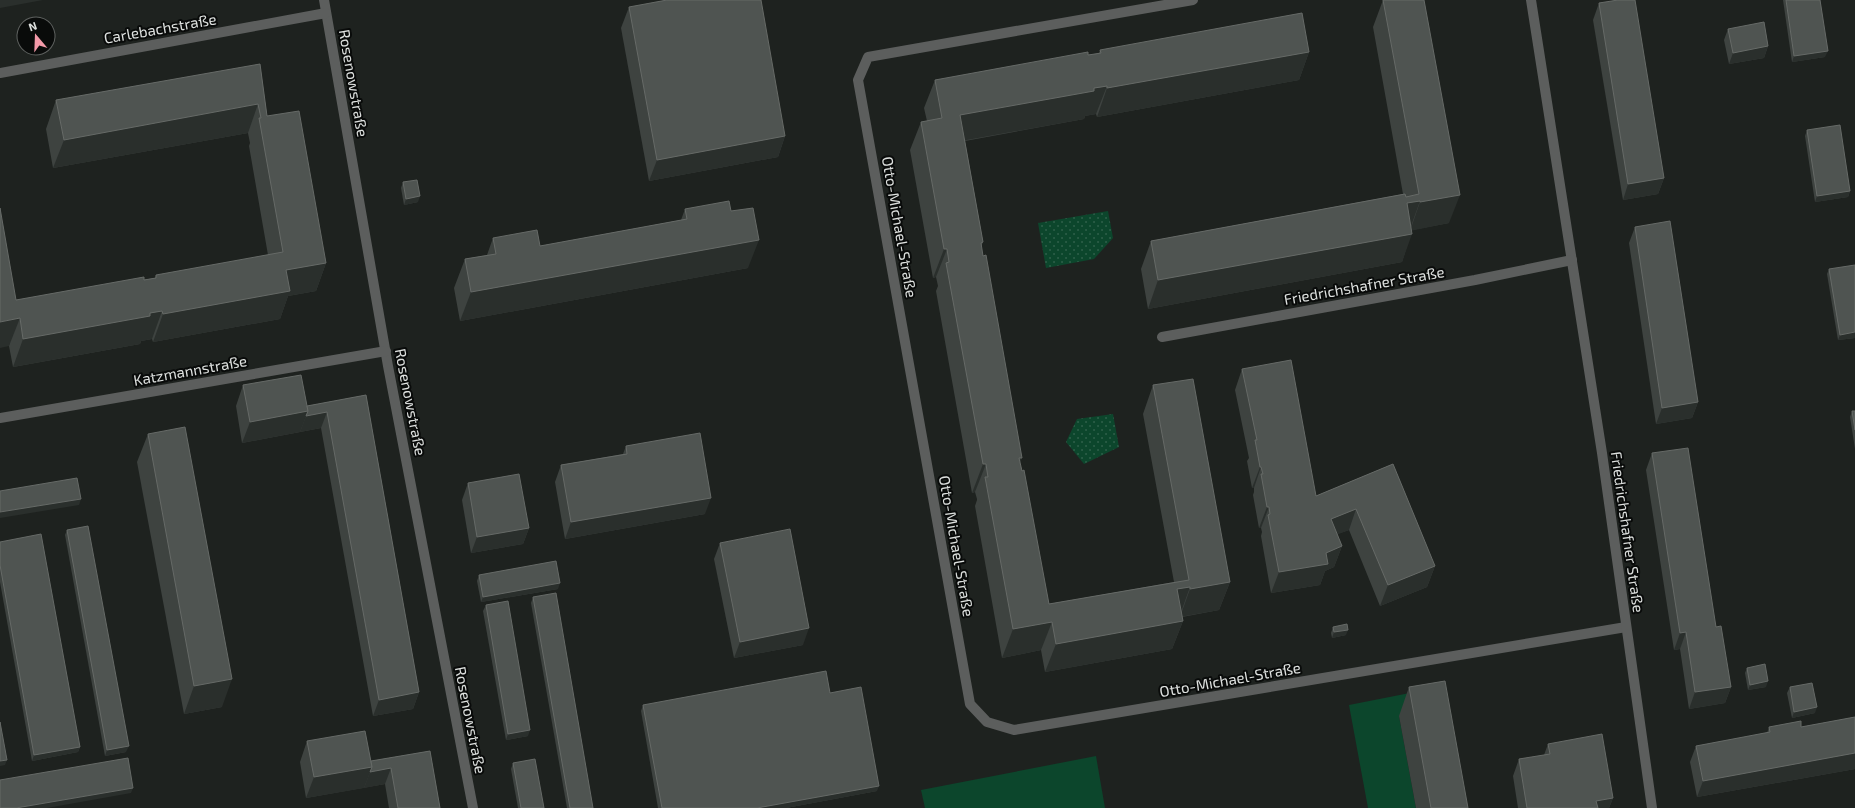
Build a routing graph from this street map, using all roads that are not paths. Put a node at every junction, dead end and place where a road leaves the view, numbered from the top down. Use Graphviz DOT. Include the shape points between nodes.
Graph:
graph roads {
  1 [pos="324,0"];
  2 [pos="1193,0"];
  3 [pos="1531,0"];
  4 [pos="326,14"];
  5 [pos="0,73"];
  6 [pos="1572,260"];
  7 [pos="1162,337"];
  8 [pos="386,351"];
  9 [pos="0,418"];
  10 [pos="1626,627"];
  11 [pos="473,808"];
  12 [pos="1652,808"];
  1 -- 4 [label="street, Rosenowstraße"];
  2 -- 10 [label="street, Otto-Michael-Straße" via="868,57 858,80 970,704 987,722 1014,730"];
  3 -- 6 [label="street, Friedrichshafner Straße"];
  4 -- 5 [label="street, Carlebachstraße"];
  4 -- 8 [label="street, Rosenowstraße"];
  6 -- 7 [label="street, Friedrichshafner Straße"];
  6 -- 10 [label="street, Friedrichshafner Straße"];
  8 -- 9 [label="street, Katzmannstraße"];
  8 -- 11 [label="street, Rosenowstraße"];
  10 -- 12 [label="street, Friedrichshafner Straße"];
}
